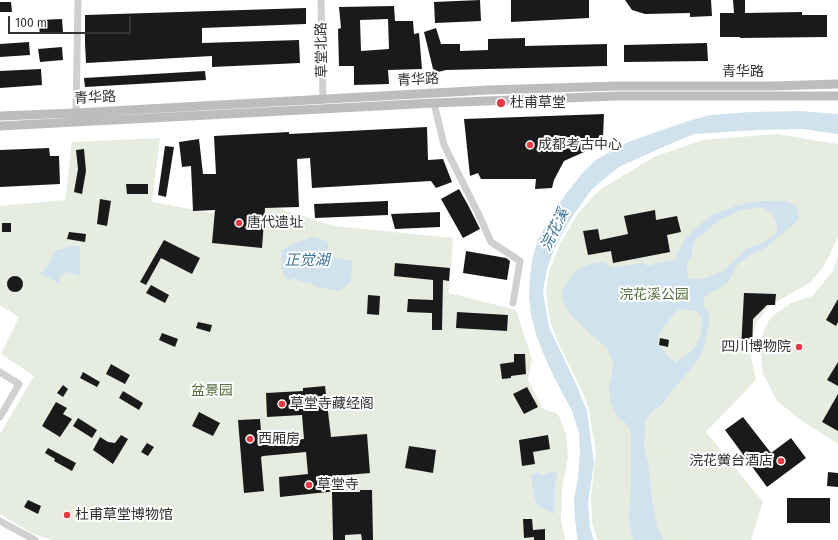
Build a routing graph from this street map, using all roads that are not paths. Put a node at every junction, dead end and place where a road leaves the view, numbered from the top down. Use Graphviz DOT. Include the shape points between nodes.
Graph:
graph roads {
  1 [pos="78,0"];
  2 [pos="321,0"];
  3 [pos="838,84"];
  4 [pos="838,96"];
  5 [pos="323,100"];
  6 [pos="434,103"];
  7 [pos="76,113"];
  8 [pos="0,116"];
  9 [pos="0,126"];
  10 [pos="513,303"];
  11 [pos="0,372"];
  12 [pos="0,417"];
  13 [pos="0,521"];
  14 [pos="35,540"];
  1 -- 7 [label="street"];
  2 -- 5 [label="street, 草堂北路"];
  3 -- 5 [label="main road, 青华路" via="488,90"];
  4 -- 6 [label="main road, 青华路" via="616,96"];
  5 -- 7 [label="main road, 青华路"];
  6 -- 9 [label="main road, 青华路"];
  6 -- 10 [label="street" via="444,145 491,242 520,261"];
  7 -- 8 [label="main road, 青华路"];
  11 -- 12 [label="street" via="19,384"];
  13 -- 14 [label="street"];
}
